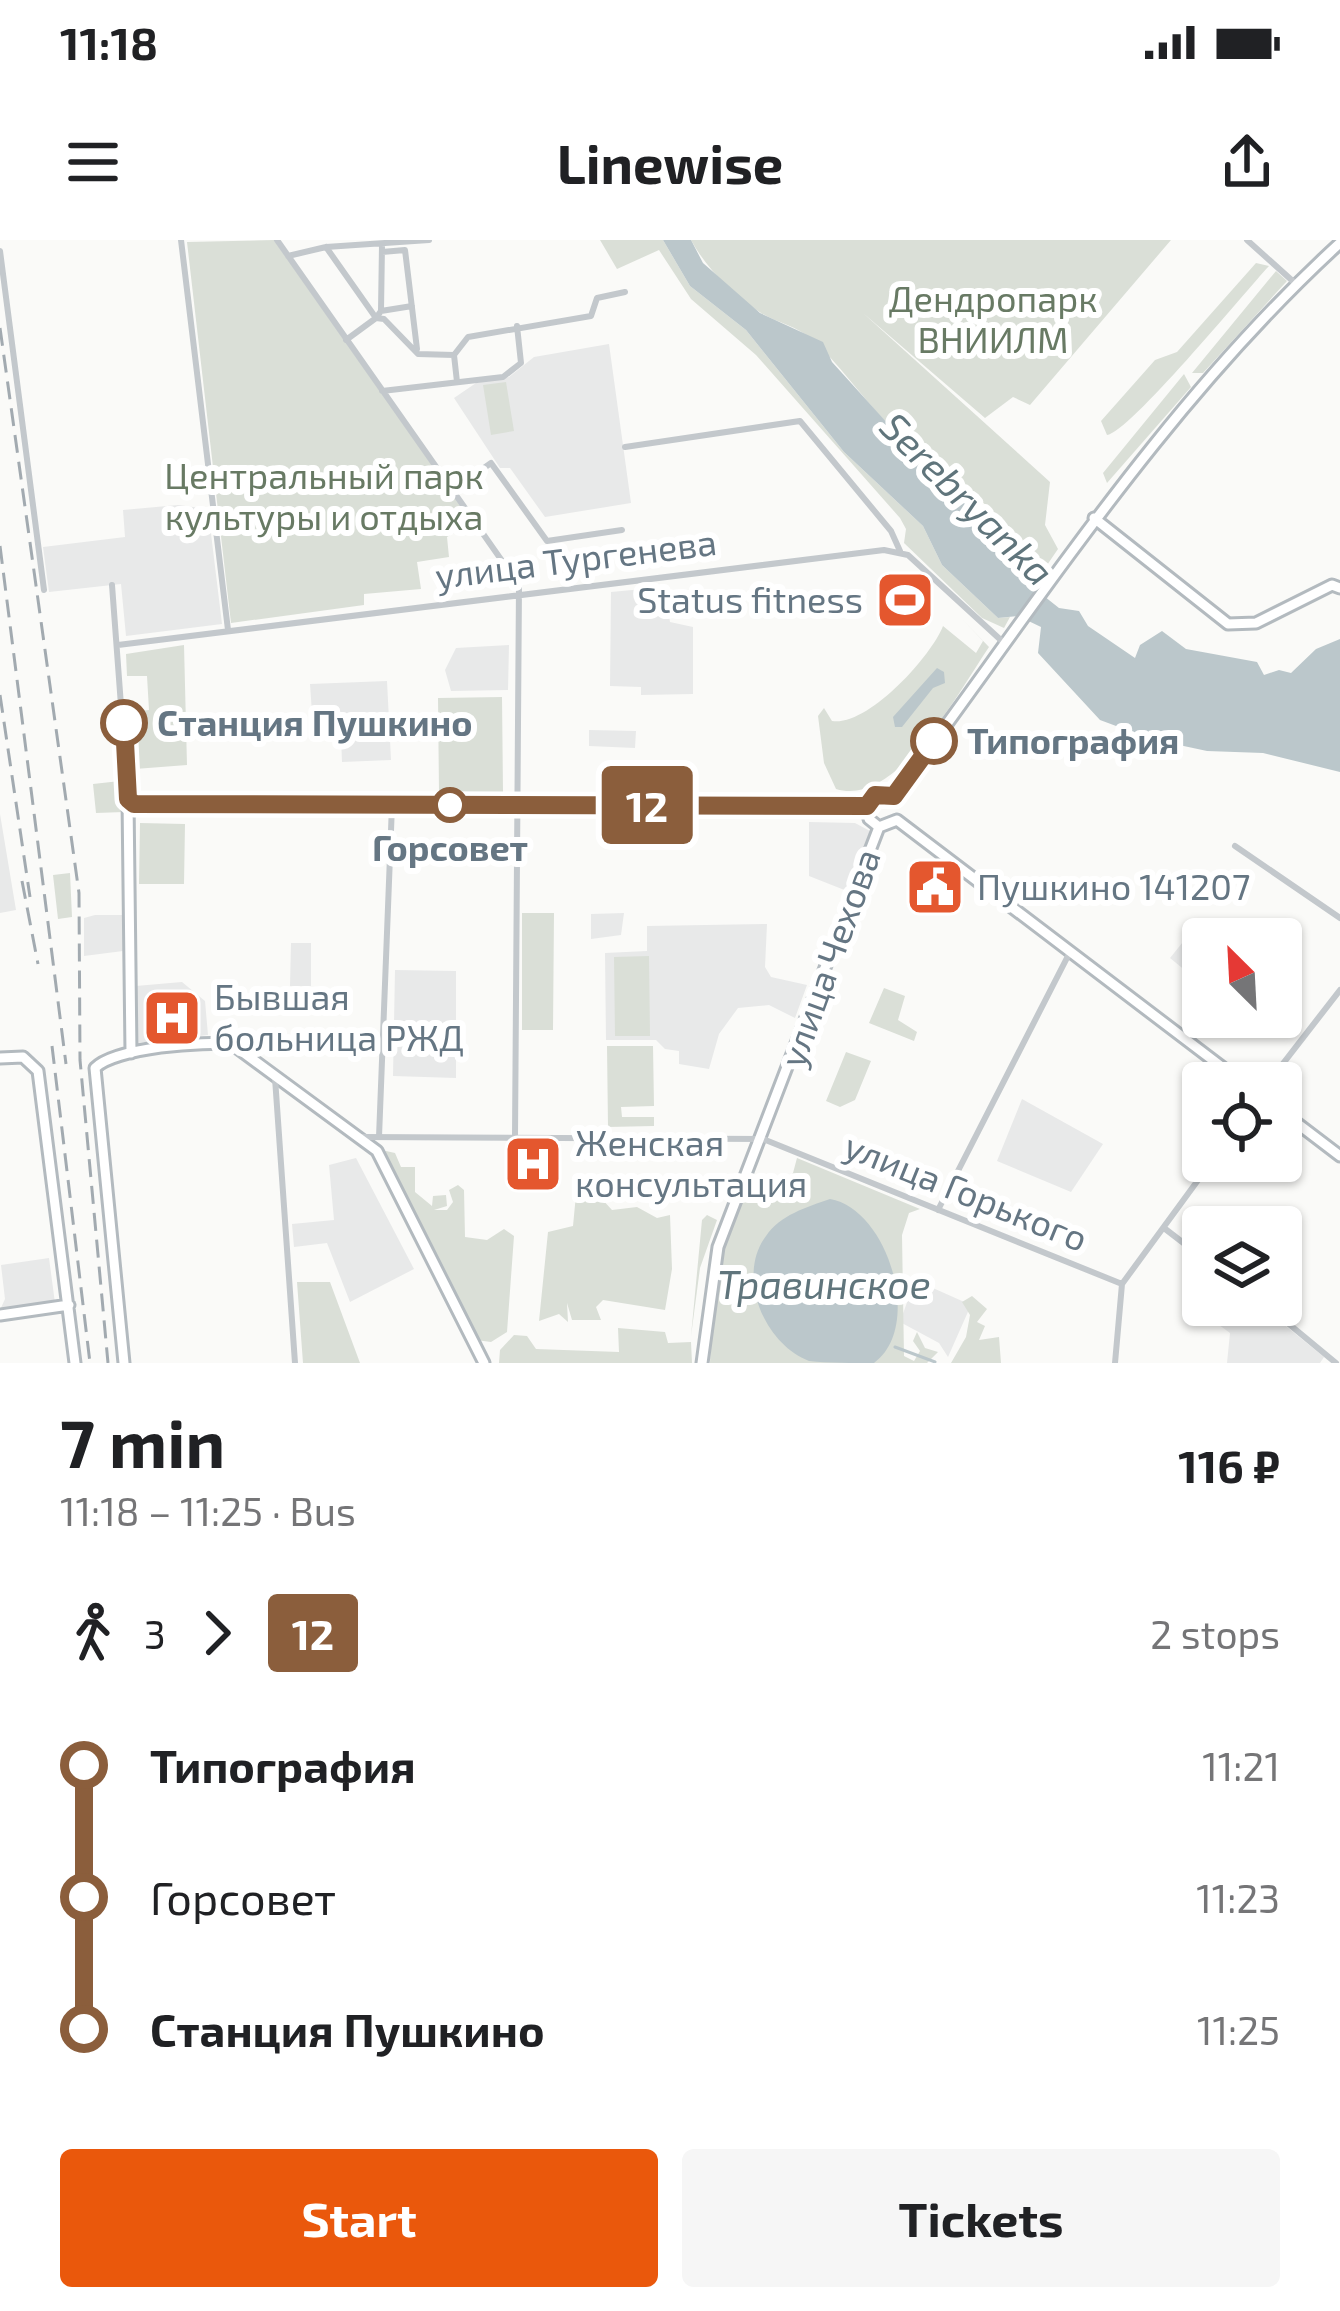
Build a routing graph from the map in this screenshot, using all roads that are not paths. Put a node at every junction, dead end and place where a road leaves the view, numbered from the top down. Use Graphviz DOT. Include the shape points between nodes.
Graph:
graph roads {
  1 [pos="181,240"];
  2 [pos="277,240"];
  3 [pos="429,240"];
  4 [pos="1247,240"];
  5 [pos="1340,243"];
  6 [pos="326,248"];
  7 [pos="382,248"];
  8 [pos="0,251"];
  9 [pos="289,256"];
  10 [pos="1296,284"];
  11 [pos="625,292"];
  12 [pos="412,306"];
  13 [pos="379,315"];
  14 [pos="517,326"];
  15 [pos="346,340"];
  16 [pos="418,354"];
  17 [pos="454,355"];
  18 [pos="457,382"];
  19 [pos="382,391"];
  20 [pos="625,447"];
  21 [pos="453,490"];
  22 [pos="1094,518"];
  23 [pos="622,530"];
  24 [pos="900,551"];
  25 [pos="112,584"];
  26 [pos="1340,587"];
  27 [pos="44,590"];
  28 [pos="518,592"];
  29 [pos="228,631"];
  30 [pos="1008,639"];
  31 [pos="118,645"];
  32 [pos="894,796"];
  33 [pos="130,804"];
  34 [pos="392,805"];
  35 [pos="518,805"];
  36 [pos="867,806"];
  37 [pos="897,820"];
  38 [pos="879,827"];
  39 [pos="1235,846"];
  40 [pos="1340,919"];
  41 [pos="1070,951"];
  42 [pos="1340,990"];
  43 [pos="131,1053"];
  44 [pos="0,1058"];
  45 [pos="1216,1062"];
  46 [pos="1284,1062"];
  47 [pos="275,1074"];
  48 [pos="1302,1128"];
  49 [pos="515,1136"];
  50 [pos="359,1137"];
  51 [pos="379,1137"];
  52 [pos="763,1139"];
  53 [pos="1340,1156"];
  54 [pos="1197,1182"];
  55 [pos="938,1210"];
  56 [pos="1164,1228"];
  57 [pos="1182,1242"];
  58 [pos="1122,1284"];
  59 [pos="69,1305"];
  60 [pos="0,1315"];
  61 [pos="1291,1326"];
  62 [pos="76,1363"];
  63 [pos="124,1363"];
  64 [pos="295,1363"];
  65 [pos="484,1363"];
  66 [pos="702,1363"];
  67 [pos="1115,1363"];
  68 [pos="1336,1363"];
  1 -- 29 [label="street"];
  2 -- 9 [label="street"];
  3 -- 7 [label="street"];
  4 -- 10 [label="street"];
  5 -- 10 [label="street"];
  6 -- 7 [label="street"];
  6 -- 9 [label="street"];
  6 -- 13 [label="street"];
  7 -- 12 [label="street" via="405,250"];
  7 -- 13 [label="street"];
  8 -- 27 [label="street"];
  9 -- 15 [label="street"];
  10 -- 22 [label="street"];
  11 -- 14 [label="street" via="597,298 591,316"];
  12 -- 13 [label="street"];
  12 -- 16 [label="street"];
  13 -- 15 [label="street"];
  13 -- 16 [label="street"];
  14 -- 17 [label="street" via="468,337"];
  14 -- 18 [label="street" via="521,363 503,377"];
  15 -- 19 [label="street"];
  16 -- 17 [label="street"];
  17 -- 18 [label="street"];
  18 -- 19 [label="street"];
  19 -- 21 [label="street"];
  20 -- 24 [label="street" via="800,421"];
  21 -- 23 [label="street" via="491,463 547,541"];
  21 -- 28 [label="street"];
  22 -- 26 [label="street" via="1228,624 1256,623"];
  22 -- 30 [label="street"];
  24 -- 28 [label="street, улица Тургенева"];
  24 -- 30 [label="street"];
  25 -- 31 [label="street"];
  28 -- 29 [label="street, улица Тургенева"];
  28 -- 35 [label="street"];
  29 -- 31 [label="street, улица Тургенева"];
  30 -- 32 [label="street"];
  31 -- 33 [label="street"];
  32 -- 36 [label="street" via="875,795"];
  32 -- 37 [label="street"];
  33 -- 34 [label="street"];
  33 -- 43 [label="street"];
  34 -- 35 [label="street"];
  34 -- 51 [label="street"];
  35 -- 36 [label="street"];
  35 -- 49 [label="street"];
  36 -- 38 [label="street"];
  37 -- 38 [label="street"];
  37 -- 41 [label="street"];
  38 -- 52 [label="street, улица Чехова"];
  39 -- 40 [label="street"];
  41 -- 45 [label="street"];
  41 -- 55 [label="street"];
  42 -- 46 [label="street"];
  43 -- 47 [label="street" via="215,1042"];
  43 -- 63 [label="street" via="100,1061 94,1077"];
  44 -- 59 [label="street" via="23,1057 38,1071"];
  47 -- 50 [label="street"];
  47 -- 64 [label="street"];
  48 -- 53 [label="street"];
  49 -- 51 [label="street, улица Горького"];
  49 -- 52 [label="street, улица Горького"];
  50 -- 51 [label="street, улица Горького"];
  50 -- 65 [label="street" via="376,1151"];
  52 -- 55 [label="street, улица Горького"];
  52 -- 66 [label="street, улица Чехова" via="711,1269"];
  54 -- 56 [label="street"];
  55 -- 58 [label="street, улица Горького"];
  56 -- 57 [label="street"];
  56 -- 58 [label="street"];
  58 -- 67 [label="street"];
  59 -- 60 [label="street"];
  59 -- 62 [label="street"];
  61 -- 68 [label="street"];
}
